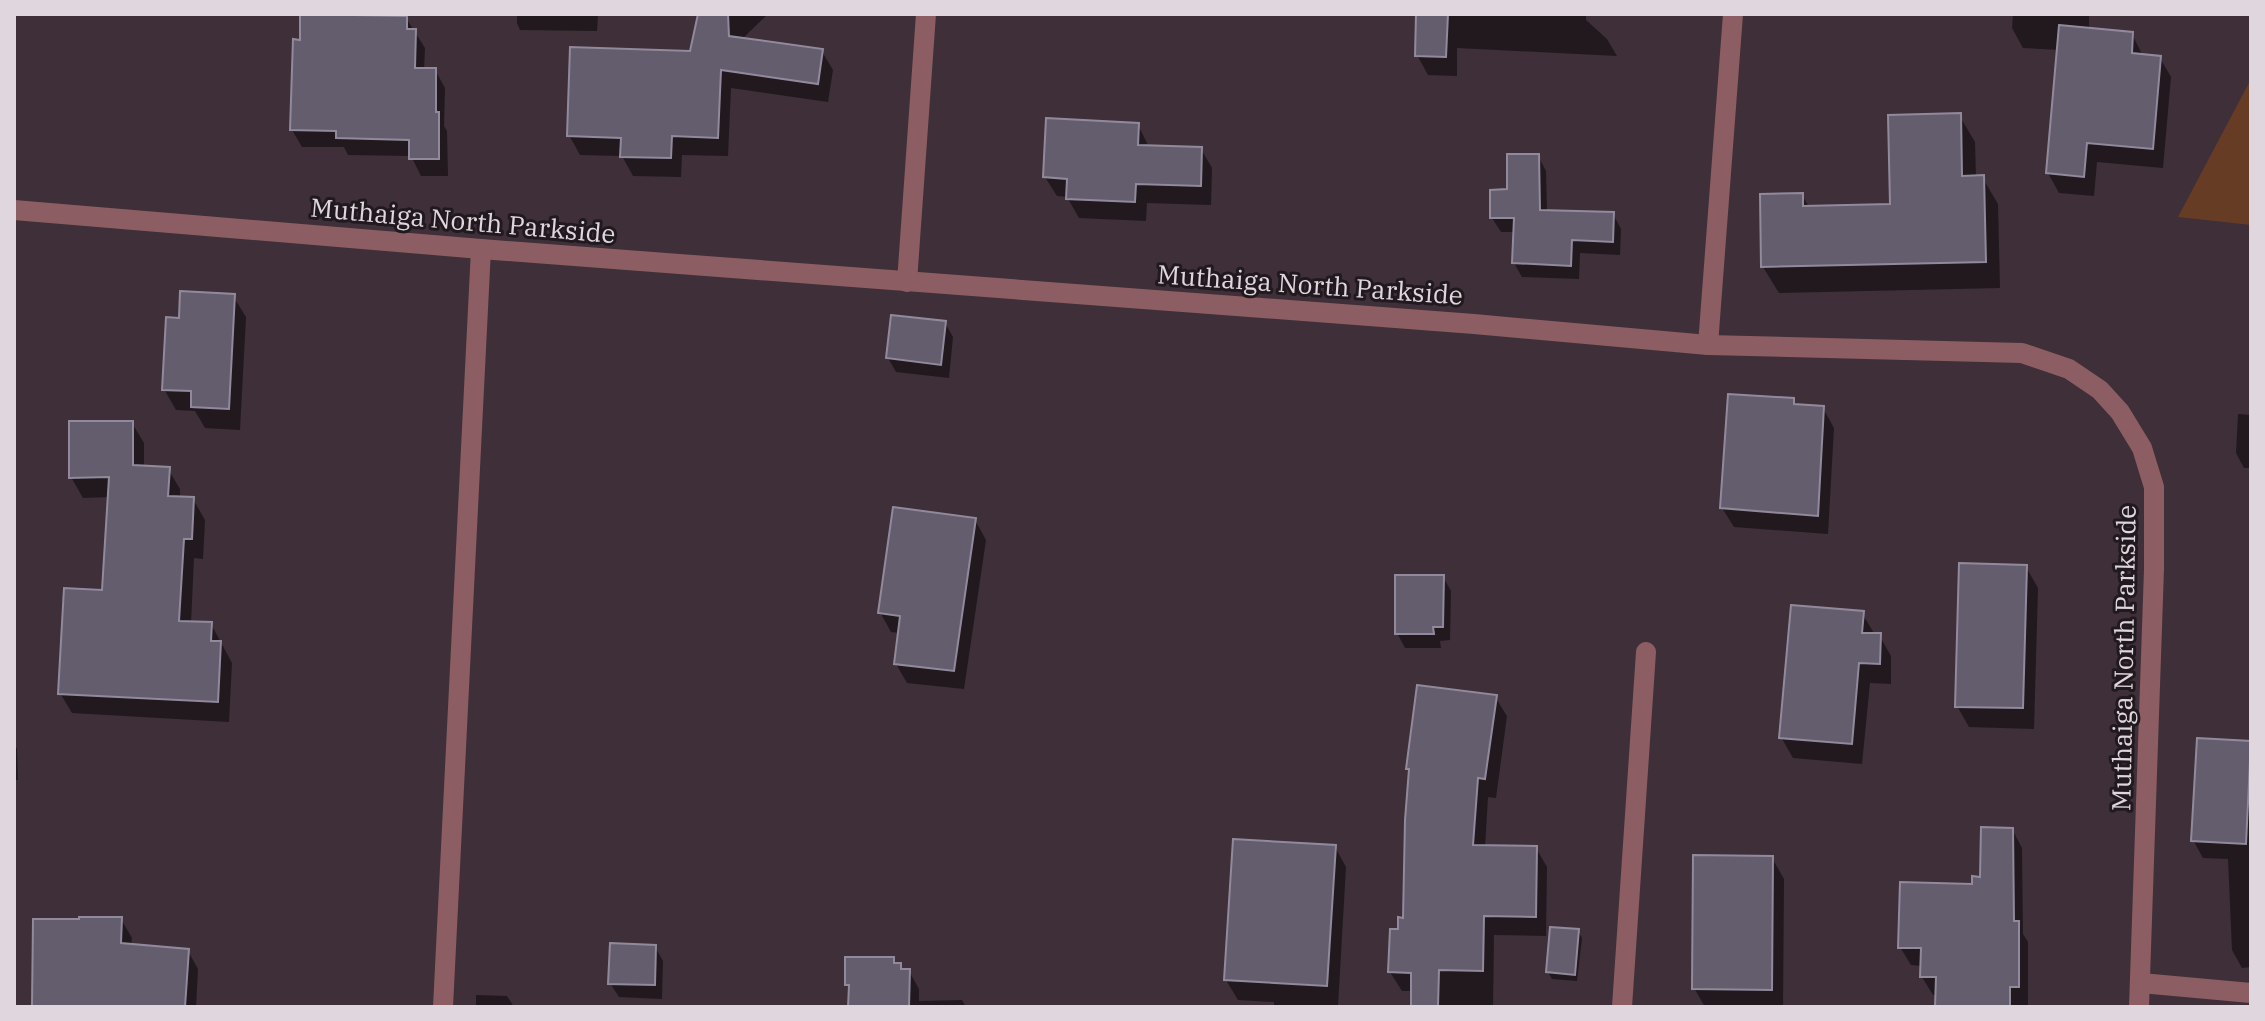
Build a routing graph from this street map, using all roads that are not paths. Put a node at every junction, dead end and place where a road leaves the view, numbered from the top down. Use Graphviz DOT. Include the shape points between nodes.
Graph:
graph roads {
  1 [pos="926,14"];
  2 [pos="1733,14"];
  3 [pos="14,210"];
  4 [pos="481,249"];
  5 [pos="907,282"];
  6 [pos="1708,345"];
  7 [pos="1646,652"];
  8 [pos="2141,983"];
  9 [pos="2251,993"];
  10 [pos="443,1007"];
  11 [pos="1622,1007"];
  12 [pos="2139,1007"];
  1 -- 5 [label="street"];
  2 -- 6 [label="street"];
  3 -- 4 [label="street, Muthaiga North Parkside"];
  4 -- 5 [label="street, Muthaiga North Parkside"];
  4 -- 10 [label="street"];
  5 -- 6 [label="street, Muthaiga North Parkside"];
  6 -- 8 [label="street, Muthaiga North Parkside" via="2022,353 2069,369 2120,412 2142,448 2154,487"];
  7 -- 11 [label="street"];
  8 -- 9 [label="street"];
  8 -- 12 [label="street, Muthaiga North Parkside"];
}
